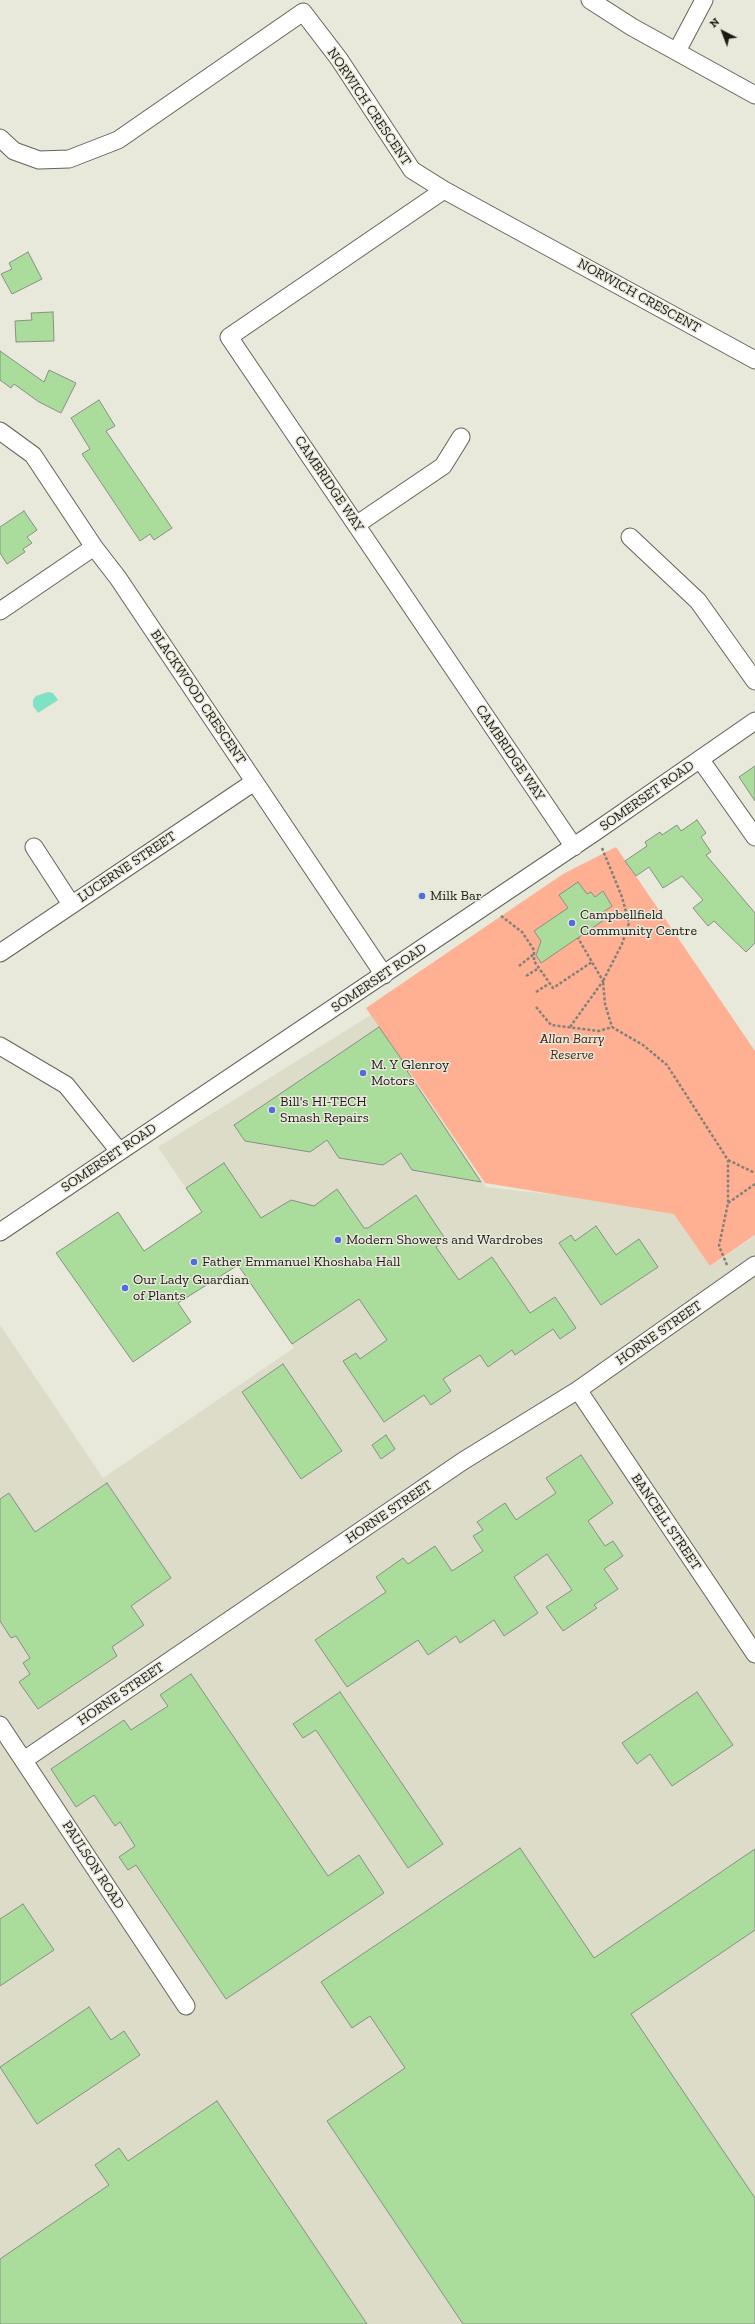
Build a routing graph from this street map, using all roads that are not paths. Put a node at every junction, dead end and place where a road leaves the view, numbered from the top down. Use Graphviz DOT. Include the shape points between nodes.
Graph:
graph roads {
  1 [pos="590,0"];
  2 [pos="704,0"];
  3 [pos="677,52"];
  4 [pos="755,95"];
  5 [pos="0,138"];
  6 [pos="444,190"];
  7 [pos="755,360"];
  8 [pos="0,431"];
  9 [pos="461,437"];
  10 [pos="356,525"];
  11 [pos="630,537"];
  12 [pos="94,547"];
  13 [pos="0,612"];
  14 [pos="755,680"];
  15 [pos="755,722"];
  16 [pos="700,759"];
  17 [pos="254,782"];
  18 [pos="755,837"];
  19 [pos="34,846"];
  20 [pos="574,847"];
  21 [pos="71,904"];
  22 [pos="0,953"];
  23 [pos="384,975"];
  24 [pos="0,1046"];
  25 [pos="119,1151"];
  26 [pos="0,1232"];
  27 [pos="755,1266"];
  28 [pos="578,1390"];
  29 [pos="755,1654"];
  30 [pos="0,1725"];
  31 [pos="24,1760"];
  32 [pos="186,2006"];
  1 -- 3 [label="street"];
  2 -- 3 [label="street"];
  3 -- 4 [label="street"];
  5 -- 6 [label="street, NORWICH CRESCENT" via="14,151 39,160 69,159 118,140 302,12 338,59 412,170"];
  6 -- 7 [label="street, NORWICH CRESCENT"];
  6 -- 10 [label="street, CAMBRIDGE WAY" via="230,337"];
  8 -- 12 [label="street, BLACKWOOD CRESCENT" via="33,456"];
  9 -- 10 [label="street" via="443,466"];
  10 -- 20 [label="street, CAMBRIDGE WAY"];
  11 -- 14 [label="street" via="698,601"];
  12 -- 13 [label="street"];
  12 -- 17 [label="street, BLACKWOOD CRESCENT" via="118,578"];
  15 -- 16 [label="street, SOMERSET ROAD"];
  16 -- 18 [label="street"];
  16 -- 20 [label="street, SOMERSET ROAD"];
  17 -- 21 [label="street, LUCERNE STREET"];
  17 -- 23 [label="street, BLACKWOOD CRESCENT"];
  19 -- 21 [label="street"];
  20 -- 23 [label="street, SOMERSET ROAD"];
  21 -- 22 [label="street, LUCERNE STREET"];
  23 -- 25 [label="street, SOMERSET ROAD"];
  24 -- 25 [label="street" via="66,1085"];
  25 -- 26 [label="street, SOMERSET ROAD"];
  27 -- 28 [label="street, HORNE STREET"];
  28 -- 29 [label="street, BANCELL STREET"];
  28 -- 31 [label="street, HORNE STREET" via="463,1461"];
  30 -- 31 [label="street, PAULSON ROAD"];
  31 -- 32 [label="street, PAULSON ROAD"];
}
